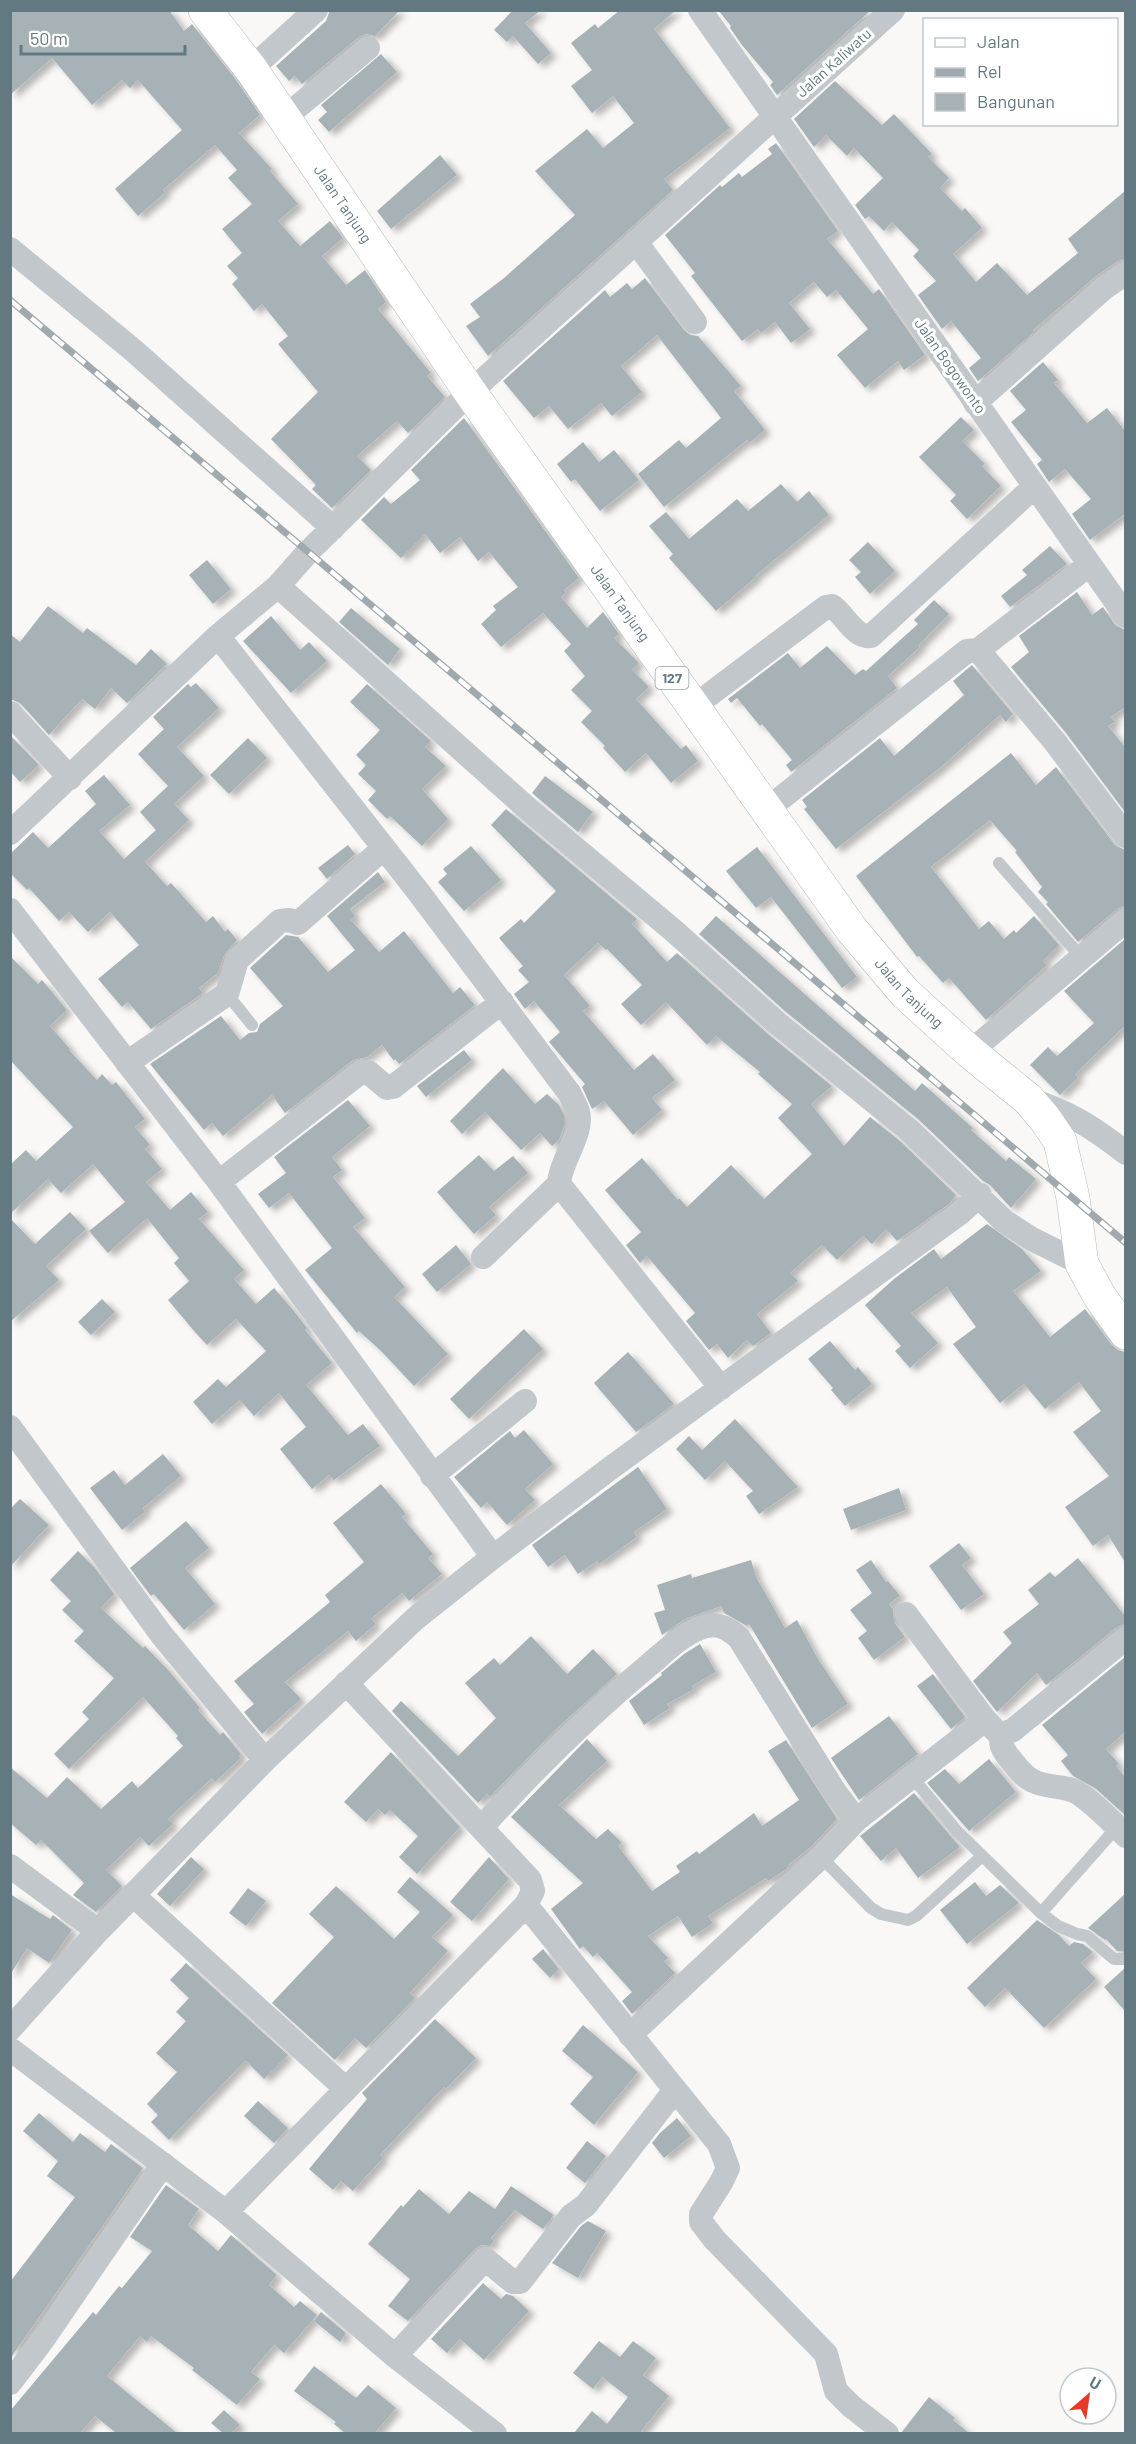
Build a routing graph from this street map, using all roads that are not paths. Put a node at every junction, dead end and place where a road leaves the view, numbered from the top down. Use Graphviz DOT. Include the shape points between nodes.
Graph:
graph roads {
  1 [pos="205,10"];
  2 [pos="316,10"];
  3 [pos="700,10"];
  4 [pos="893,10"];
  5 [pos="369,48"];
  6 [pos="251,69"];
  7 [pos="775,116"];
  8 [pos="284,118"];
  9 [pos="636,242"];
  10 [pos="10,249"];
  11 [pos="1125,273"];
  12 [pos="695,322"];
  13 [pos="470,392"];
  14 [pos="975,403"];
  15 [pos="1034,487"];
  16 [pos="333,528"];
  17 [pos="1089,565"];
  18 [pos="278,586"];
  19 [pos="1125,616"];
  20 [pos="218,636"];
  21 [pos="978,650"];
  22 [pos="693,707"];
  23 [pos="10,713"];
  24 [pos="70,778"];
  25 [pos="766,810"];
  26 [pos="10,833"];
  27 [pos="1125,836"];
  28 [pos="384,848"];
  29 [pos="999,863"];
  30 [pos="10,910"];
  31 [pos="1125,920"];
  32 [pos="1081,957"];
  33 [pos="227,994"];
  34 [pos="502,1002"];
  35 [pos="252,1025"];
  36 [pos="970,1052"];
  37 [pos="127,1063"];
  38 [pos="1028,1099"];
  39 [pos="1125,1153"];
  40 [pos="219,1182"];
  41 [pos="559,1184"];
  42 [pos="980,1195"];
  43 [pos="483,1257"];
  44 [pos="1082,1264"];
  45 [pos="1125,1333"];
  46 [pos="721,1388"];
  47 [pos="525,1401"];
  48 [pos="10,1427"];
  49 [pos="432,1476"];
  50 [pos="494,1557"];
  51 [pos="906,1614"];
  52 [pos="1125,1638"];
  53 [pos="346,1683"];
  54 [pos="994,1727"];
  55 [pos="265,1760"];
  56 [pos="912,1777"];
  57 [pos="856,1820"];
  58 [pos="482,1827"];
  59 [pos="1121,1832"];
  60 [pos="982,1856"];
  61 [pos="821,1857"];
  62 [pos="10,1866"];
  63 [pos="133,1895"];
  64 [pos="526,1905"];
  65 [pos="1041,1913"];
  66 [pos="98,1931"];
  67 [pos="1125,1959"];
  68 [pos="13,2026"];
  69 [pos="630,2035"];
  70 [pos="10,2049"];
  71 [pos="346,2089"];
  72 [pos="675,2090"];
  73 [pos="163,2164"];
  74 [pos="236,2202"];
  75 [pos="399,2351"];
  76 [pos="10,2383"];
  77 [pos="495,2433"];
  78 [pos="887,2433"];
  1 -- 6 [label="main road, Jalan Tanjung / 127"];
  2 -- 6 [label="street"];
  3 -- 7 [label="street, Jalan Bogowonto"];
  4 -- 7 [label="street, Jalan Kaliwatu"];
  5 -- 8 [label="street"];
  6 -- 8 [label="main road, Jalan Tanjung / 127"];
  7 -- 9 [label="street"];
  7 -- 14 [label="street, Jalan Bogowonto"];
  8 -- 13 [label="main road, Jalan Tanjung / 127"];
  9 -- 12 [label="street"];
  9 -- 13 [label="street"];
  10 -- 16 [label="street" via="133,350"];
  11 -- 14 [label="street"];
  13 -- 16 [label="street"];
  13 -- 22 [label="main road, Jalan Tanjung / 127"];
  14 -- 15 [label="street, Jalan Bogowonto"];
  15 -- 17 [label="street, Jalan Bogowonto"];
  15 -- 22 [label="street" via="872,636 860,634 837,609 826,607"];
  16 -- 18 [label="street"];
  17 -- 19 [label="street, Jalan Bogowonto"];
  17 -- 21 [label="street"];
  18 -- 20 [label="street"];
  18 -- 42 [label="street" via="527,808 777,1023 909,1130"];
  20 -- 24 [label="street"];
  20 -- 28 [label="street"];
  21 -- 25 [label="street" via="967,651"];
  21 -- 27 [label="street" via="1055,742"];
  22 -- 25 [label="main road, Jalan Tanjung / 127"];
  23 -- 24 [label="street"];
  24 -- 26 [label="street"];
  25 -- 36 [label="main road, Jalan Tanjung / 127" via="884,969"];
  28 -- 33 [label="street" via="298,923 280,921 237,960"];
  28 -- 34 [label="street"];
  29 -- 32 [label="lane"];
  30 -- 37 [label="street"];
  31 -- 32 [label="street"];
  32 -- 36 [label="street"];
  33 -- 35 [label="lane"];
  33 -- 37 [label="street"];
  34 -- 40 [label="street" via="393,1087 387,1088 362,1071"];
  34 -- 41 [label="street" via="570,1095 578,1112 578,1128"];
  36 -- 38 [label="main road, Jalan Tanjung / 127"];
  37 -- 40 [label="street"];
  38 -- 39 [label="street" via="1082,1121"];
  38 -- 44 [label="main road, Jalan Tanjung / 127" via="1060,1141"];
  40 -- 49 [label="street"];
  41 -- 43 [label="street"];
  41 -- 46 [label="street"];
  42 -- 44 [label="street" via="1004,1221"];
  42 -- 46 [label="street"];
  44 -- 45 [label="main road, Jalan Tanjung / 127"];
  46 -- 50 [label="street"];
  47 -- 49 [label="street"];
  48 -- 55 [label="street" via="161,1634"];
  49 -- 50 [label="street"];
  50 -- 53 [label="street" via="416,1618"];
  51 -- 54 [label="street"];
  52 -- 54 [label="street" via="1013,1730"];
  53 -- 55 [label="street"];
  53 -- 58 [label="street"];
  54 -- 56 [label="street"];
  54 -- 59 [label="street" via="1003,1749 1031,1781 1081,1794"];
  55 -- 63 [label="street"];
  56 -- 57 [label="street"];
  56 -- 60 [label="lane"];
  57 -- 58 [label="street" via="739,1638 715,1625 696,1630 676,1643 632,1679 519,1786"];
  57 -- 61 [label="street"];
  58 -- 64 [label="street" via="530,1880 533,1891"];
  59 -- 65 [label="lane"];
  60 -- 61 [label="lane" via="908,1920 871,1908"];
  60 -- 65 [label="lane"];
  61 -- 69 [label="street"];
  62 -- 66 [label="street"];
  63 -- 66 [label="street"];
  63 -- 71 [label="street"];
  64 -- 69 [label="street"];
  64 -- 71 [label="street"];
  65 -- 67 [label="lane" via="1058,1926 1087,1936 1114,1959"];
  66 -- 68 [label="street"];
  69 -- 72 [label="street"];
  70 -- 73 [label="street"];
  71 -- 74 [label="street"];
  72 -- 75 [label="street" via="520,2282 513,2282 484,2259"];
  72 -- 78 [label="street" via="719,2144 728,2168 700,2214 707,2231 826,2354 836,2391"];
  73 -- 74 [label="street"];
  73 -- 76 [label="street"];
  74 -- 75 [label="street"];
  75 -- 77 [label="street"];
}
